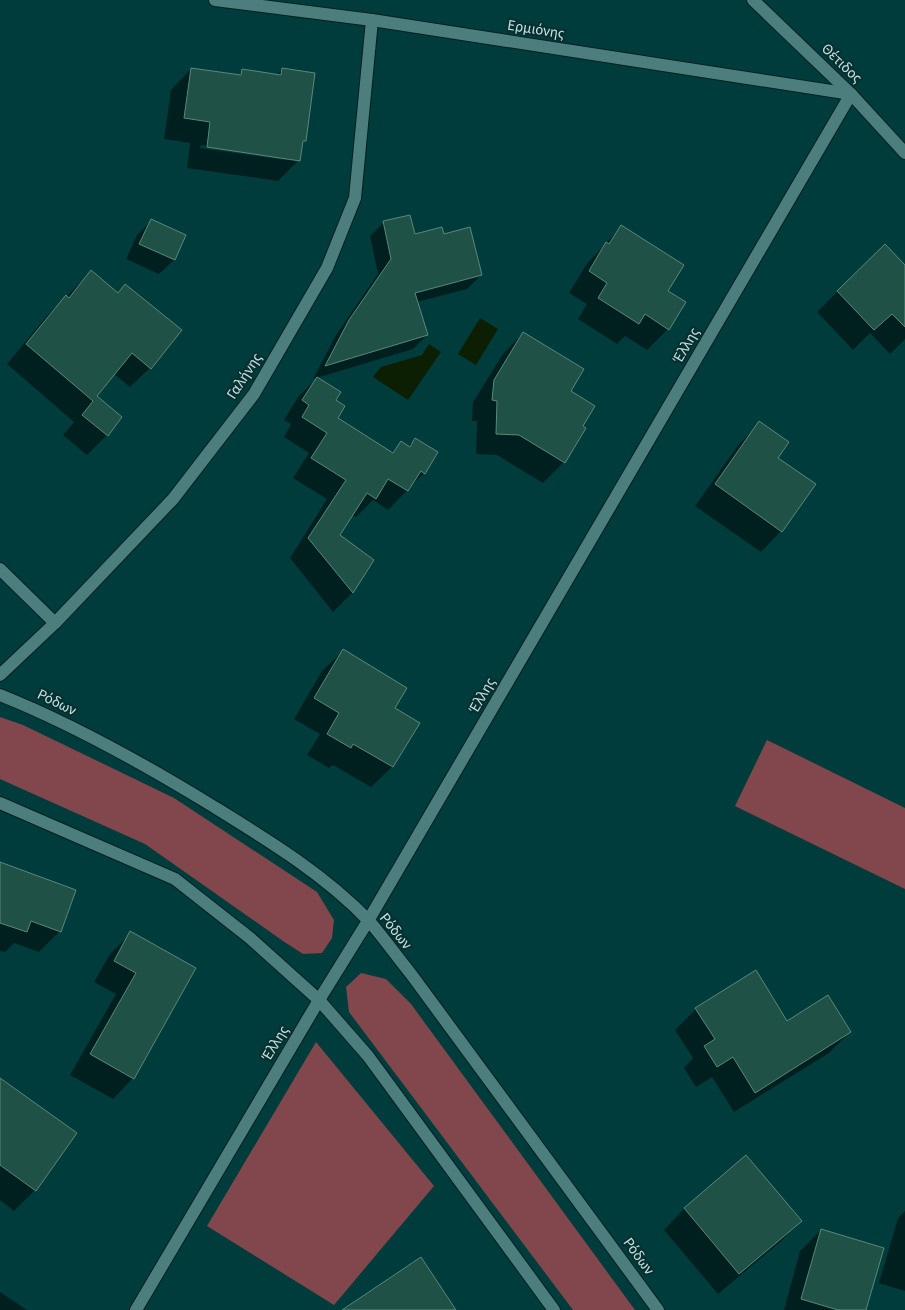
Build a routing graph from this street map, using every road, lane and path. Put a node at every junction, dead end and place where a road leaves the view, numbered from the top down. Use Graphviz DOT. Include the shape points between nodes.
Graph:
graph roads {
  1 [pos="215,0"];
  2 [pos="753,0"];
  3 [pos="372,20"];
  4 [pos="851,94"];
  5 [pos="905,153"];
  6 [pos="0,569"];
  7 [pos="55,622"];
  8 [pos="0,675"];
  9 [pos="0,695"];
  10 [pos="0,803"];
  11 [pos="368,921"];
  12 [pos="320,1000"];
  13 [pos="136,1310"];
  14 [pos="554,1310"];
  15 [pos="658,1310"];
  1 -- 3 [label="street, Ερμιόνης"];
  2 -- 4 [label="street, Θέτιδος"];
  3 -- 4 [label="street, Ερμιόνης"];
  3 -- 7 [label="street, Γαλήνης" via="355,198 327,268 254,394 173,499"];
  4 -- 5 [label="street, Θέτιδος"];
  4 -- 11 [label="street, Έλλης"];
  6 -- 7 [label="street"];
  7 -- 8 [label="street, Γαλήνης"];
  9 -- 11 [label="street, Ρόδων" via="40,711 171,780 259,834 322,879"];
  10 -- 12 [label="street" via="175,879 250,938"];
  11 -- 12 [label="street, Έλλης"];
  11 -- 15 [label="street, Ρόδων" via="417,982"];
  12 -- 13 [label="street, Έλλης"];
  12 -- 14 [label="street" via="368,1056"];
}
